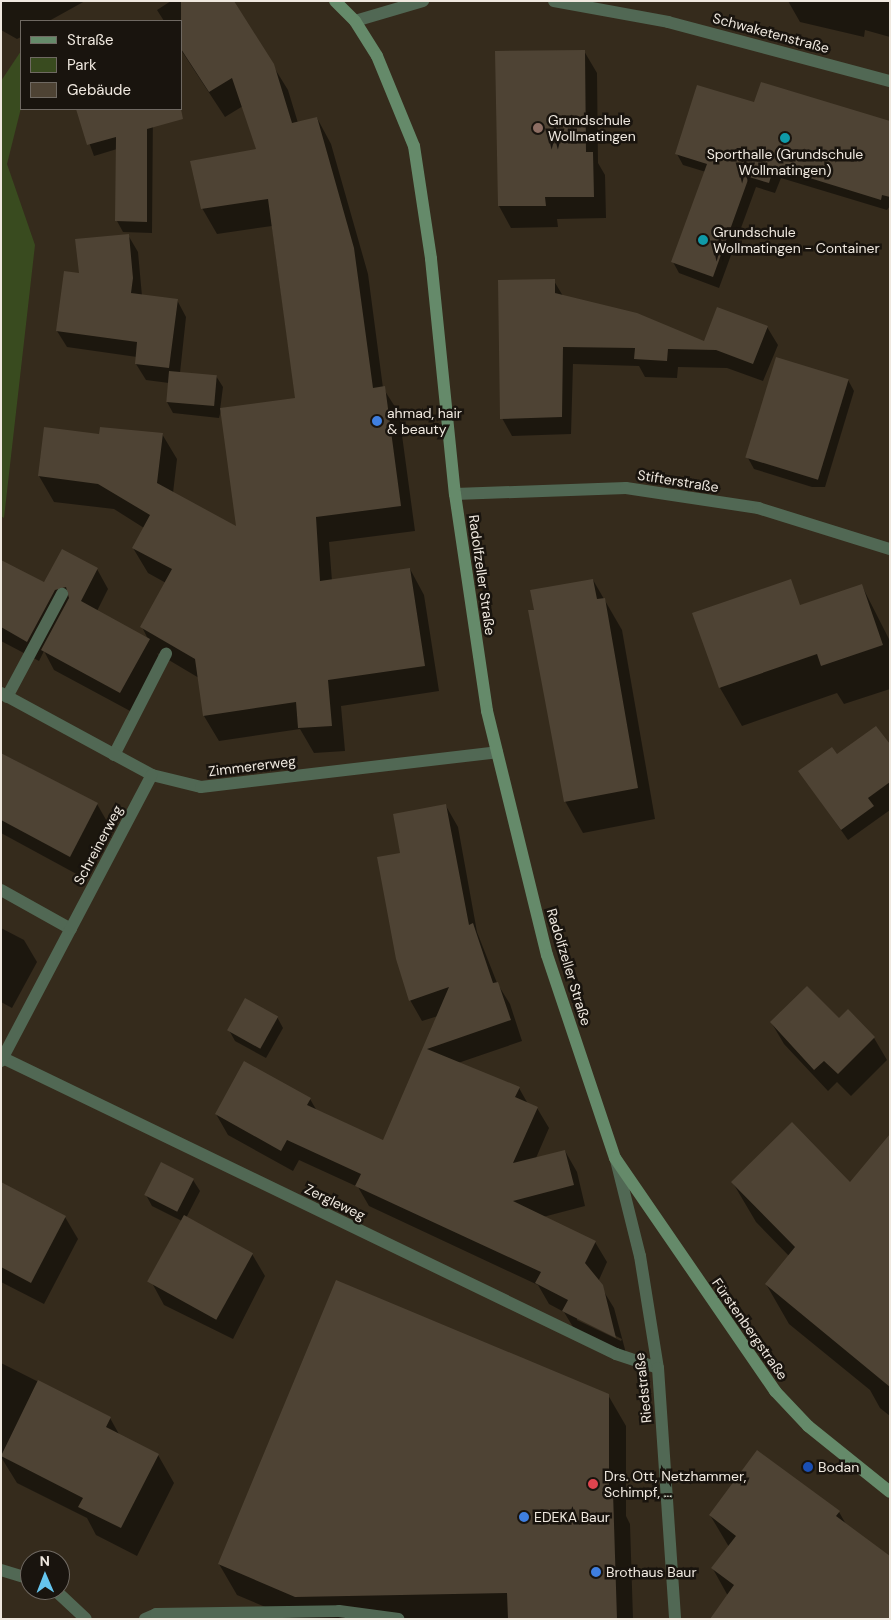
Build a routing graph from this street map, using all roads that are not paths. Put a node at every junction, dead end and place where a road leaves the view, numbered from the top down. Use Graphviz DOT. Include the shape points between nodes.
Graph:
graph roads {
  1 [pos="335,1"];
  2 [pos="423,1"];
  3 [pos="554,1"];
  4 [pos="356,21"];
  5 [pos="890,81"];
  6 [pos="455,494"];
  7 [pos="889,550"];
  8 [pos="62,594"];
  9 [pos="166,654"];
  10 [pos="4,695"];
  11 [pos="497,752"];
  12 [pos="114,754"];
  13 [pos="152,775"];
  14 [pos="1,890"];
  15 [pos="71,929"];
  16 [pos="2,1059"];
  17 [pos="615,1158"];
  18 [pos="658,1368"];
  19 [pos="890,1492"];
  20 [pos="1,1570"];
  21 [pos="20,1577"];
  22 [pos="66,1600"];
  23 [pos="86,1619"];
  24 [pos="145,1619"];
  25 [pos="398,1619"];
  26 [pos="675,1619"];
  1 -- 4 [label="main road, Radolfzeller Straße"];
  2 -- 4 [label="street"];
  3 -- 5 [label="street, Schwaketenstraße" via="668,22"];
  4 -- 6 [label="main road, Radolfzeller Straße" via="377,56 414,146 431,259"];
  6 -- 7 [label="street, Stifterstraße" via="626,488 758,508"];
  6 -- 11 [label="main road, Radolfzeller Straße" via="487,711"];
  8 -- 10 [label="street"];
  9 -- 12 [label="street"];
  10 -- 12 [label="street, Zimmererweg"];
  11 -- 13 [label="street, Zimmererweg" via="201,787"];
  11 -- 17 [label="main road, Radolfzeller Straße" via="547,955"];
  12 -- 13 [label="street, Zimmererweg"];
  13 -- 15 [label="street, Schreinerweg"];
  14 -- 15 [label="street"];
  15 -- 16 [label="street, Schreinerweg"];
  16 -- 18 [label="street, Zergleweg" via="616,1354"];
  17 -- 18 [label="street, Riedstraße" via="640,1256"];
  17 -- 19 [label="main road, Fürstenbergstraße" via="775,1391 808,1426"];
  18 -- 26 [label="street, Riedstraße"];
  20 -- 21 [label="street"];
  22 -- 23 [label="street"];
  24 -- 25 [label="street" via="156,1614 339,1610"];
}
